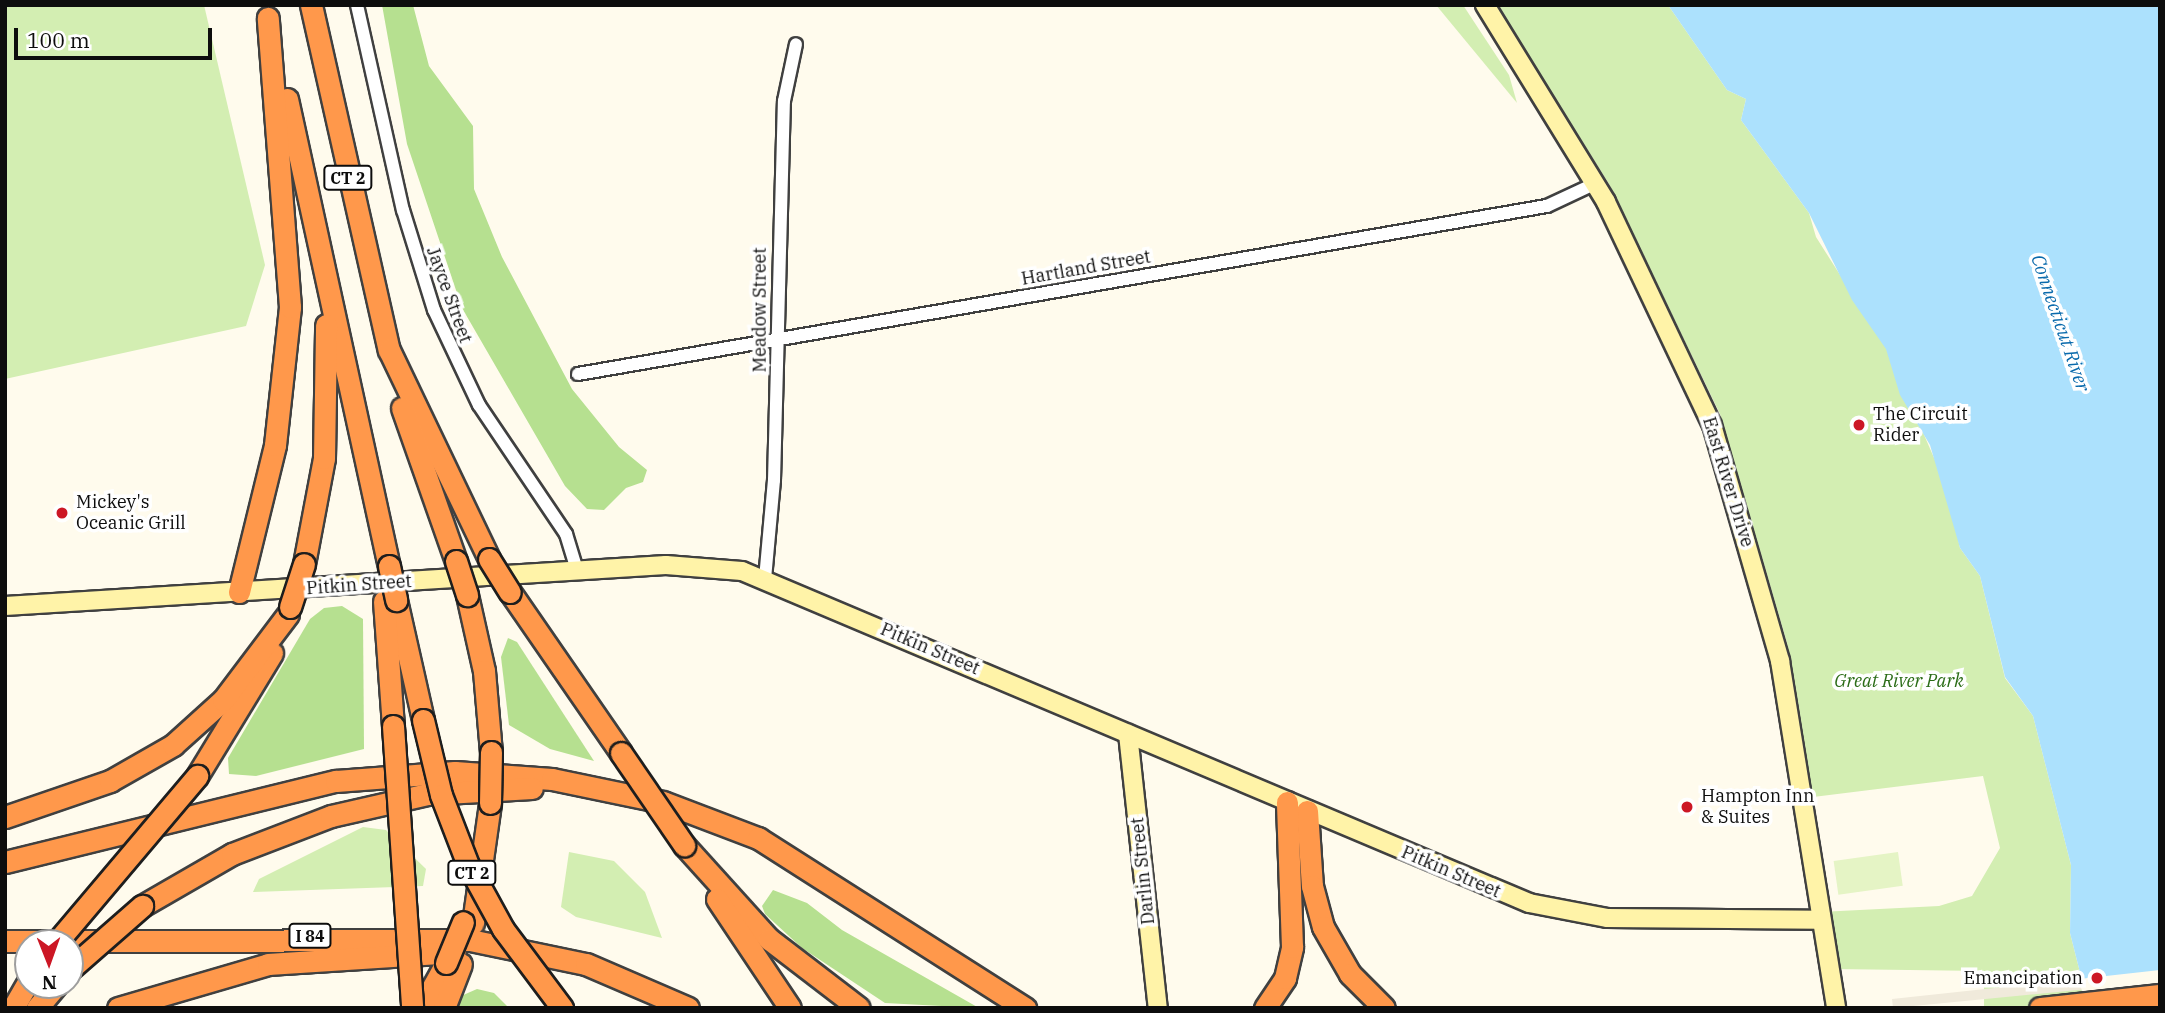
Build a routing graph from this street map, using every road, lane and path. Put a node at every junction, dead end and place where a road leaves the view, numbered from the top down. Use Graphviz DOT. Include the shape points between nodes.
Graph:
graph roads {
  1 [pos="311,5"];
  2 [pos="357,5"];
  3 [pos="1485,5"];
  4 [pos="266,12"];
  5 [pos="796,44"];
  6 [pos="1596,183"];
  7 [pos="325,274"];
  8 [pos="779,339"];
  9 [pos="389,350"];
  10 [pos="578,374"];
  11 [pos="577,569"];
  12 [pos="765,579"];
  13 [pos="239,592"];
  14 [pos="390,600"];
  15 [pos="5,606"];
  16 [pos="289,610"];
  17 [pos="1128,734"];
  18 [pos="621,791"];
  19 [pos="1287,802"];
  20 [pos="1307,811"];
  21 [pos="5,817"];
  22 [pos="684,845"];
  23 [pos="5,862"];
  24 [pos="1819,920"];
  25 [pos="68,929"];
  26 [pos="5,941"];
  27 [pos="84,957"];
  28 [pos="453,964"];
  29 [pos="610,972"];
  30 [pos="2160,995"];
  31 [pos="118,1008"];
  32 [pos="412,1008"];
  33 [pos="421,1008"];
  34 [pos="444,1008"];
  35 [pos="562,1008"];
  36 [pos="688,1008"];
  37 [pos="790,1008"];
  38 [pos="859,1008"];
  39 [pos="1025,1008"];
  40 [pos="1158,1008"];
  41 [pos="1265,1008"];
  42 [pos="1384,1008"];
  43 [pos="1836,1008"];
  44 [pos="2040,1008"];
  1 -- 9 [label="highway, CT 2"];
  2 -- 11 [label="street, Jayce Street" via="403,210 434,310 479,405 566,534"];
  3 -- 6 [label="main road, East River Drive"];
  4 -- 7 [label="highway, CT 2"];
  4 -- 13 [label="highway" via="290,307 275,445"];
  5 -- 8 [label="street, Meadow Street" via="784,101 775,311"];
  6 -- 8 [label="street, Hartland Street" via="1568,201 1533,209"];
  6 -- 24 [label="main road, East River Drive" via="1720,451 1780,661"];
  7 -- 14 [label="highway, CT 2" via="370,481"];
  7 -- 16 [label="highway, bridge" via="327,421 304,564"];
  8 -- 10 [label="street, Hartland Street"];
  8 -- 12 [label="street, Meadow Street"];
  9 -- 22 [label="highway, CT 2, bridge" via="489,559"];
  9 -- 28 [label="highway, bridge" via="406,427 467,595 484,671 490,803 480,882"];
  11 -- 12 [label="main road, Pitkin Street" via="692,565"];
  11 -- 13 [label="main road, Pitkin Street"];
  12 -- 17 [label="main road, Pitkin Street"];
  13 -- 15 [label="main road, Pitkin Street"];
  14 -- 32 [label="highway, bridge" via="393,726"];
  14 -- 35 [label="highway, CT 2, bridge" via="441,795 468,865 508,936"];
  16 -- 21 [label="highway" via="223,700 173,745 110,780"];
  16 -- 25 [label="highway, bridge" via="253,691 197,776"];
  17 -- 19 [label="main road, Pitkin Street"];
  17 -- 40 [label="main road, Darlin Street"];
  18 -- 23 [label="highway" via="488,773 356,778"];
  18 -- 27 [label="highway, bridge" via="475,789 370,805 246,848 142,906"];
  18 -- 39 [label="highway" via="701,814 777,848"];
  19 -- 20 [label="main road, Pitkin Street"];
  19 -- 41 [label="highway" via="1292,947 1285,978"];
  20 -- 24 [label="main road, Pitkin Street" via="1553,910 1607,918"];
  20 -- 42 [label="highway" via="1312,886 1323,927 1350,974"];
  22 -- 37 [label="highway"];
  22 -- 38 [label="highway, CT 2" via="769,939"];
  24 -- 43 [label="main road, East River Drive"];
  26 -- 29 [label="highway, I 84" via="430,936 517,947"];
  28 -- 33 [label="highway"];
  28 -- 34 [label="highway"];
  29 -- 31 [label="highway" via="463,952 354,954 227,972"];
  29 -- 36 [label="highway, I 84"];
  30 -- 44 [label="highway"];
}
